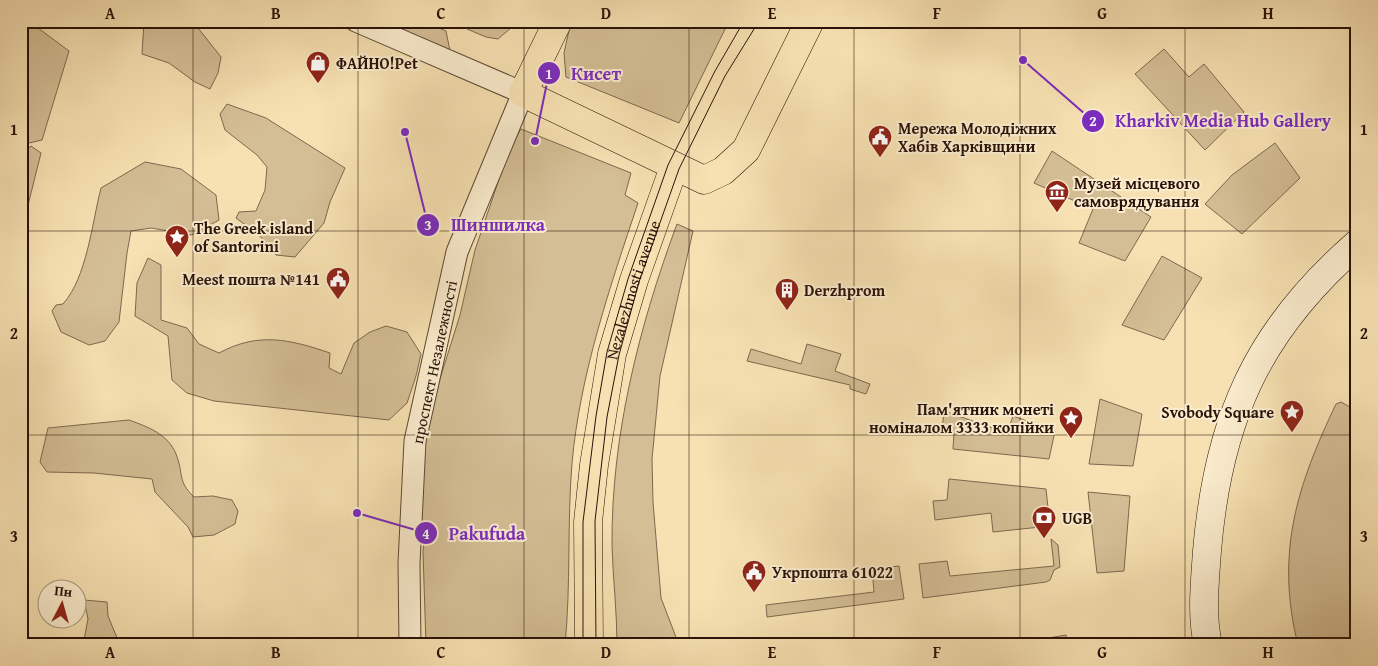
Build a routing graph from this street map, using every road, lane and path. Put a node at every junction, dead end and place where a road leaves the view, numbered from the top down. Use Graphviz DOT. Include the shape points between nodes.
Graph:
graph roads {
  1 [pos="356,21"];
  2 [pos="558,21"];
  3 [pos="810,21"];
  4 [pos="523,93"];
  5 [pos="674,168"];
  6 [pos="1357,244"];
  7 [pos="410,645"];
  8 [pos="589,645"];
  9 [pos="1208,645"];
  1 -- 4 [label="street"];
  2 -- 4 [label="main road"];
  3 -- 5 [label="main road" via="746,150 723,171 704,180"];
  4 -- 5 [label="main road"];
  4 -- 7 [label="street, проспект Незалежності" via="457,252 416,441 409,563"];
  5 -- 8 [label="main road, Nezalezhnosti avenue" via="634,280 612,354 588,522"];
  6 -- 9 [label="main road" via="1327,270 1290,314 1260,356 1234,411 1214,491 1208,539 1204,611"];
}
